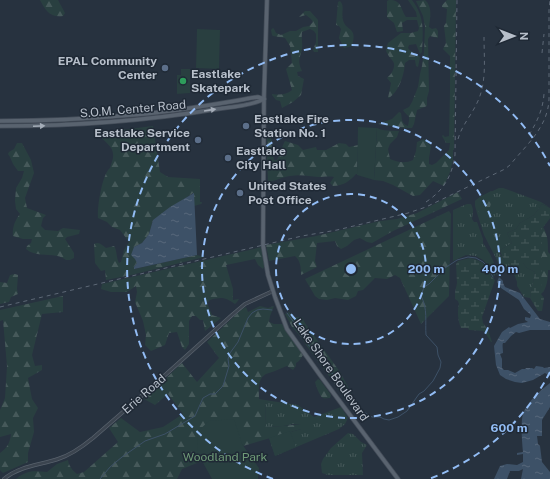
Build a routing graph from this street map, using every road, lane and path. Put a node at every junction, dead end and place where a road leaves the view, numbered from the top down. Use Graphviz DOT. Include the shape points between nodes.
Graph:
graph roads {
  1 [pos="267,0"];
  2 [pos="264,99"];
  3 [pos="0,121"];
  4 [pos="0,126"];
  5 [pos="273,291"];
  6 [pos="4,479"];
  7 [pos="398,479"];
  1 -- 2 [label="main road, Lake Shore Boulevard"];
  2 -- 3 [label="main road, S.O.M. Center Road" via="258,97 132,115"];
  4 -- 2 [label="main road, S.O.M. Center Road, one-way" via="132,120 192,113"];
  2 -- 5 [label="main road, Lake Shore Boulevard" via="263,245"];
  5 -- 6 [label="street, Erie Road" via="245,304 232,314 85,445 60,458 16,471"];
  5 -- 7 [label="main road, Lake Shore Boulevard" via="288,329"];
}
